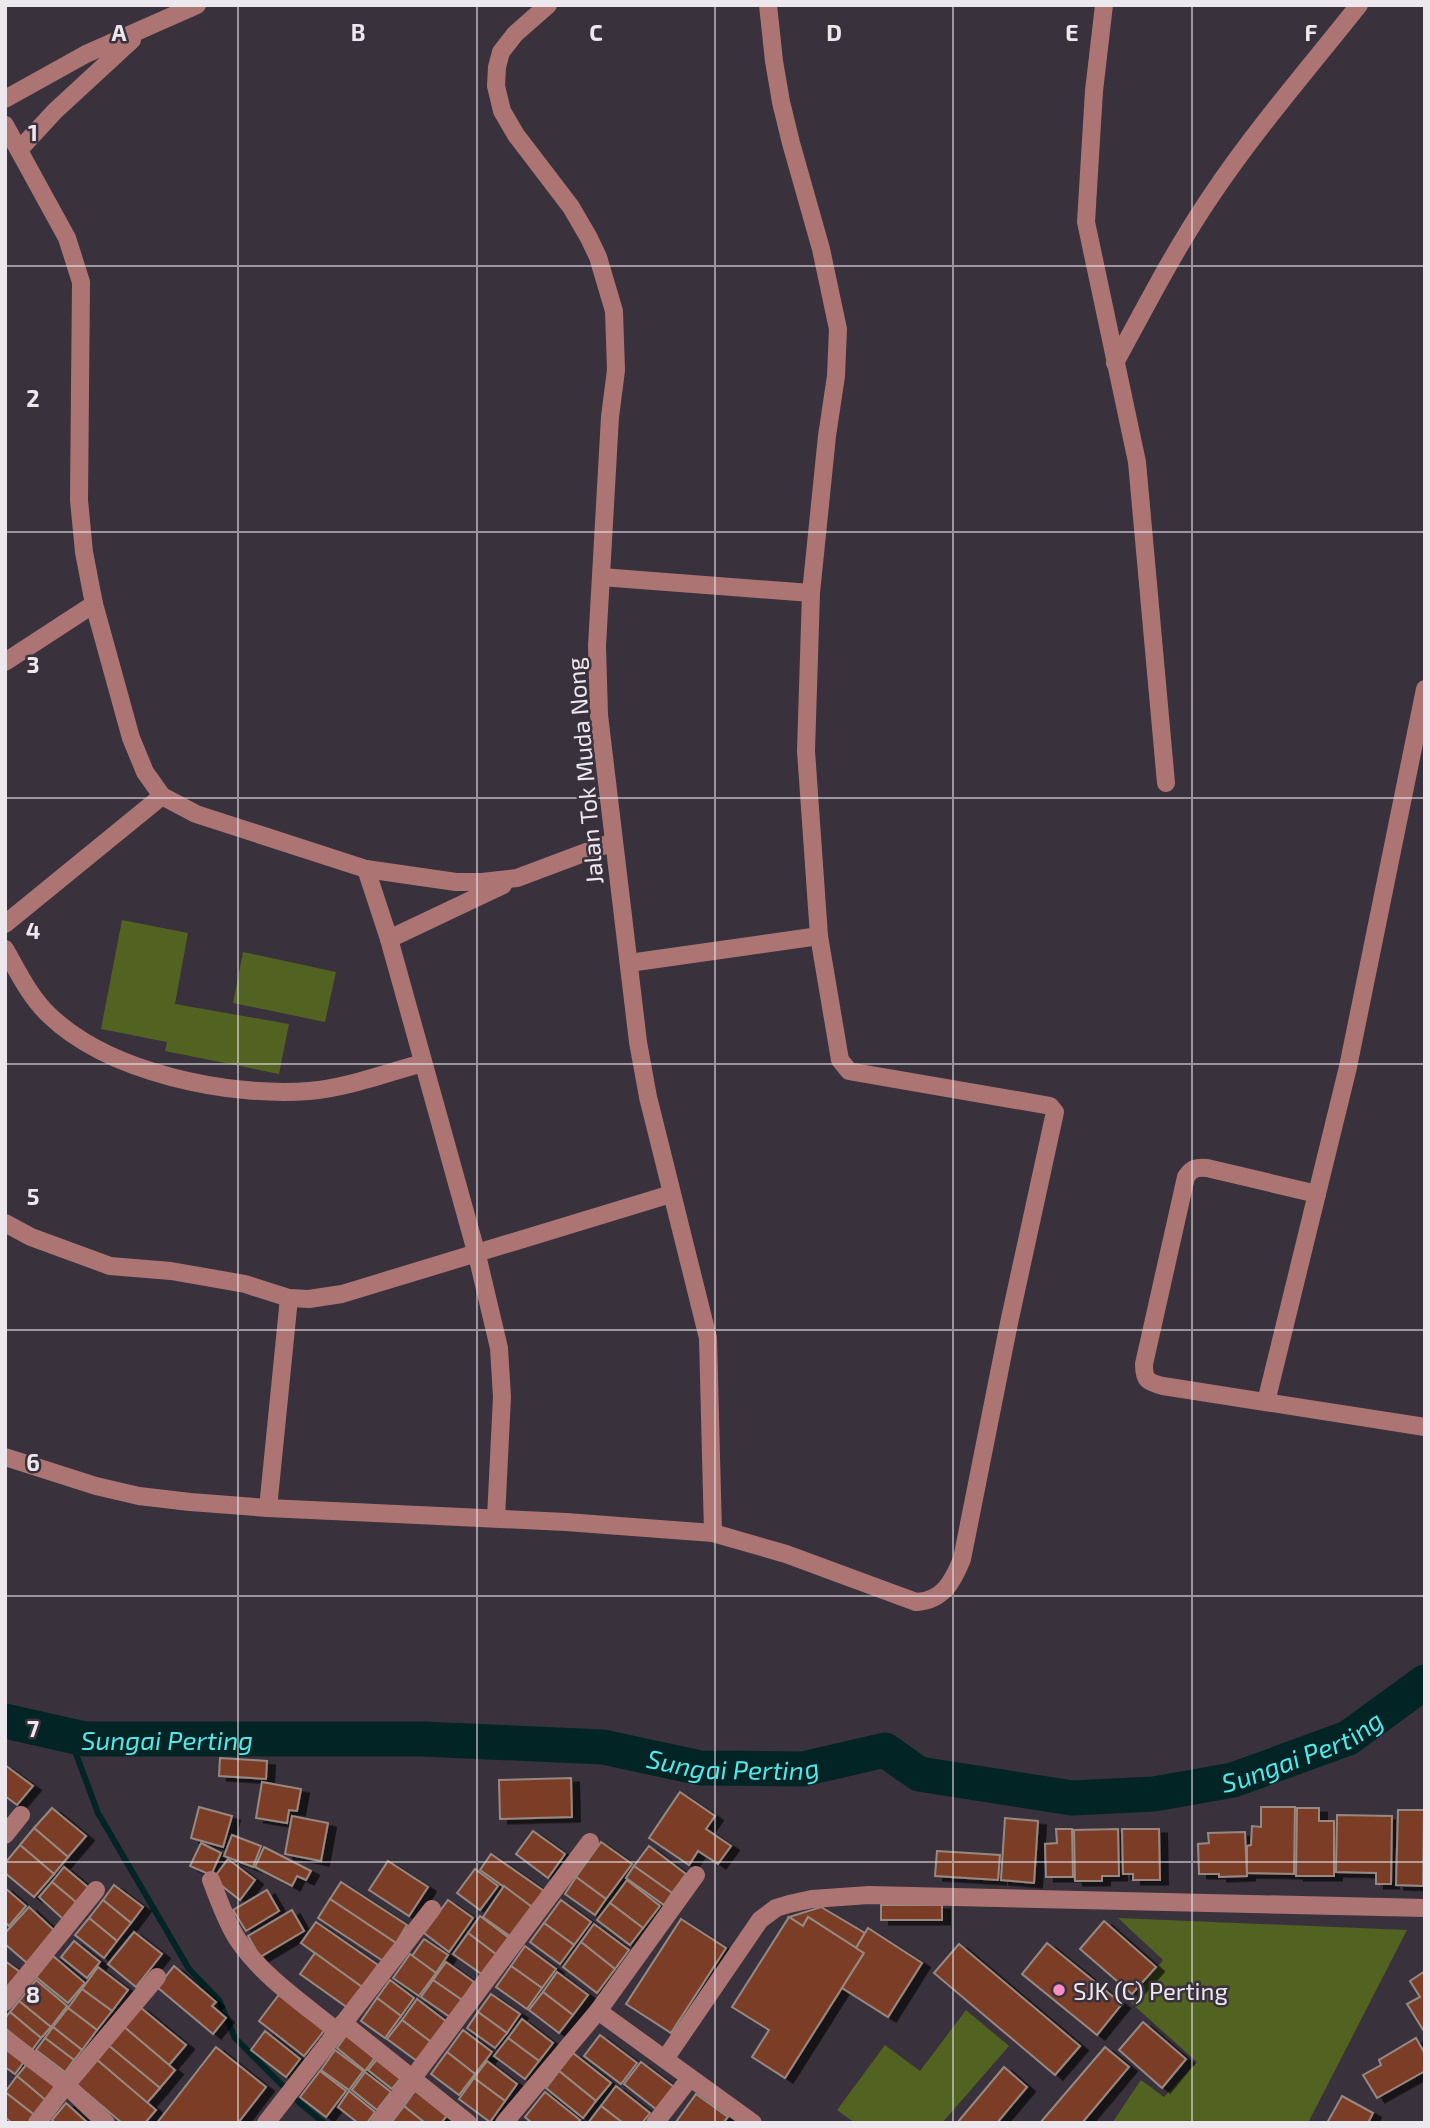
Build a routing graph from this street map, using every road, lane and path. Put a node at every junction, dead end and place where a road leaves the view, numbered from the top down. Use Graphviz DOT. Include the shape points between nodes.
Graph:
graph roads {
  1 [pos="197,5"];
  2 [pos="548,5"];
  3 [pos="768,5"];
  4 [pos="1104,5"];
  5 [pos="1359,5"];
  6 [pos="148,26"];
  7 [pos="5,99"];
  8 [pos="5,125"];
  9 [pos="19,150"];
  10 [pos="1115,363"];
  11 [pos="601,577"];
  12 [pos="811,593"];
  13 [pos="94,604"];
  14 [pos="5,662"];
  15 [pos="1425,689"];
  16 [pos="1166,783"];
  17 [pos="162,796"];
  18 [pos="613,842"];
  19 [pos="366,869"];
  20 [pos="517,878"];
  21 [pos="5,924"];
  22 [pos="819,936"];
  23 [pos="389,939"];
  24 [pos="5,949"];
  25 [pos="629,963"];
  26 [pos="423,1063"];
  27 [pos="671,1194"];
  28 [pos="1317,1194"];
  29 [pos="5,1223"];
  30 [pos="477,1255"];
  31 [pos="289,1298"];
  32 [pos="1266,1402"];
  33 [pos="1425,1427"];
  34 [pos="5,1458"];
  35 [pos="268,1508"];
  36 [pos="496,1518"];
  37 [pos="713,1533"];
  38 [pos="21,1815"];
  39 [pos="5,1835"];
  40 [pos="590,1842"];
  41 [pos="696,1875"];
  42 [pos="211,1880"];
  43 [pos="96,1890"];
  44 [pos="1425,1908"];
  45 [pos="432,1909"];
  46 [pos="157,1977"];
  47 [pos="5,2002"];
  48 [pos="598,2011"];
  49 [pos="340,2027"];
  50 [pos="5,2039"];
  51 [pos="664,2059"];
  52 [pos="413,2078"];
  53 [pos="690,2078"];
  54 [pos="66,2085"];
  55 [pos="37,2123"];
  56 [pos="106,2123"];
  57 [pos="265,2123"];
  58 [pos="379,2123"];
  59 [pos="468,2123"];
  60 [pos="504,2123"];
  61 [pos="655,2123"];
  62 [pos="753,2123"];
  1 -- 6 [label="street"];
  2 -- 11 [label="street, Jalan Tok Muda Nong" via="501,52 496,86 502,111 516,135 590,238 614,311 616,370"];
  3 -- 12 [label="street" via="781,102 838,329"];
  4 -- 10 [label="street" via="1086,222"];
  5 -- 10 [label="street" via="1210,198"];
  6 -- 7 [label="street"];
  6 -- 9 [label="street" via="80,86"];
  8 -- 9 [label="street"];
  9 -- 13 [label="street" via="66,238 81,282 79,500"];
  10 -- 16 [label="street" via="1137,462"];
  11 -- 12 [label="street"];
  11 -- 18 [label="street, Jalan Tok Muda Nong" via="599,715"];
  12 -- 22 [label="street" via="806,751"];
  13 -- 14 [label="street"];
  13 -- 17 [label="street" via="131,738 145,772"];
  15 -- 28 [label="street" via="1362,1004"];
  17 -- 19 [label="street" via="195,814"];
  17 -- 21 [label="street"];
  18 -- 20 [label="street"];
  18 -- 25 [label="street, Jalan Tok Muda Nong"];
  19 -- 20 [label="street" via="456,882"];
  19 -- 23 [label="street"];
  20 -- 23 [label="street"];
  22 -- 25 [label="street"];
  22 -- 37 [label="street" via="840,1060 849,1071 1045,1105 1056,1116 961,1559 944,1592 916,1602 786,1554"];
  23 -- 26 [label="street"];
  24 -- 26 [label="street" via="23,983 49,1015 118,1059 166,1076 234,1088 311,1091"];
  25 -- 27 [label="street, Jalan Tok Muda Nong" via="648,1097"];
  26 -- 30 [label="street"];
  27 -- 30 [label="street"];
  27 -- 37 [label="street, Jalan Tok Muda Nong" via="708,1338"];
  28 -- 32 [label="street"];
  28 -- 32 [label="street" via="1198,1167 1186,1177 1144,1377 1163,1386"];
  29 -- 31 [label="street" via="110,1266 238,1282"];
  30 -- 31 [label="street" via="342,1294"];
  30 -- 36 [label="street" via="502,1373"];
  31 -- 35 [label="street"];
  32 -- 33 [label="street"];
  34 -- 35 [label="street" via="139,1496"];
  35 -- 36 [label="street"];
  36 -- 37 [label="street"];
  38 -- 39 [label="street"];
  40 -- 52 [label="street"];
  41 -- 48 [label="street"];
  42 -- 49 [label="street" via="231,1929 246,1951 277,1982"];
  43 -- 47 [label="street"];
  44 -- 51 [label="street" via="894,1895 812,1899 776,1908 760,1920"];
  45 -- 49 [label="street"];
  46 -- 54 [label="street"];
  48 -- 51 [label="street"];
  48 -- 60 [label="street"];
  49 -- 52 [label="street"];
  49 -- 57 [label="street"];
  50 -- 54 [label="street"];
  51 -- 53 [label="street"];
  52 -- 58 [label="street"];
  52 -- 59 [label="street"];
  53 -- 61 [label="street"];
  53 -- 62 [label="street"];
  54 -- 55 [label="street"];
  54 -- 56 [label="street"];
}
